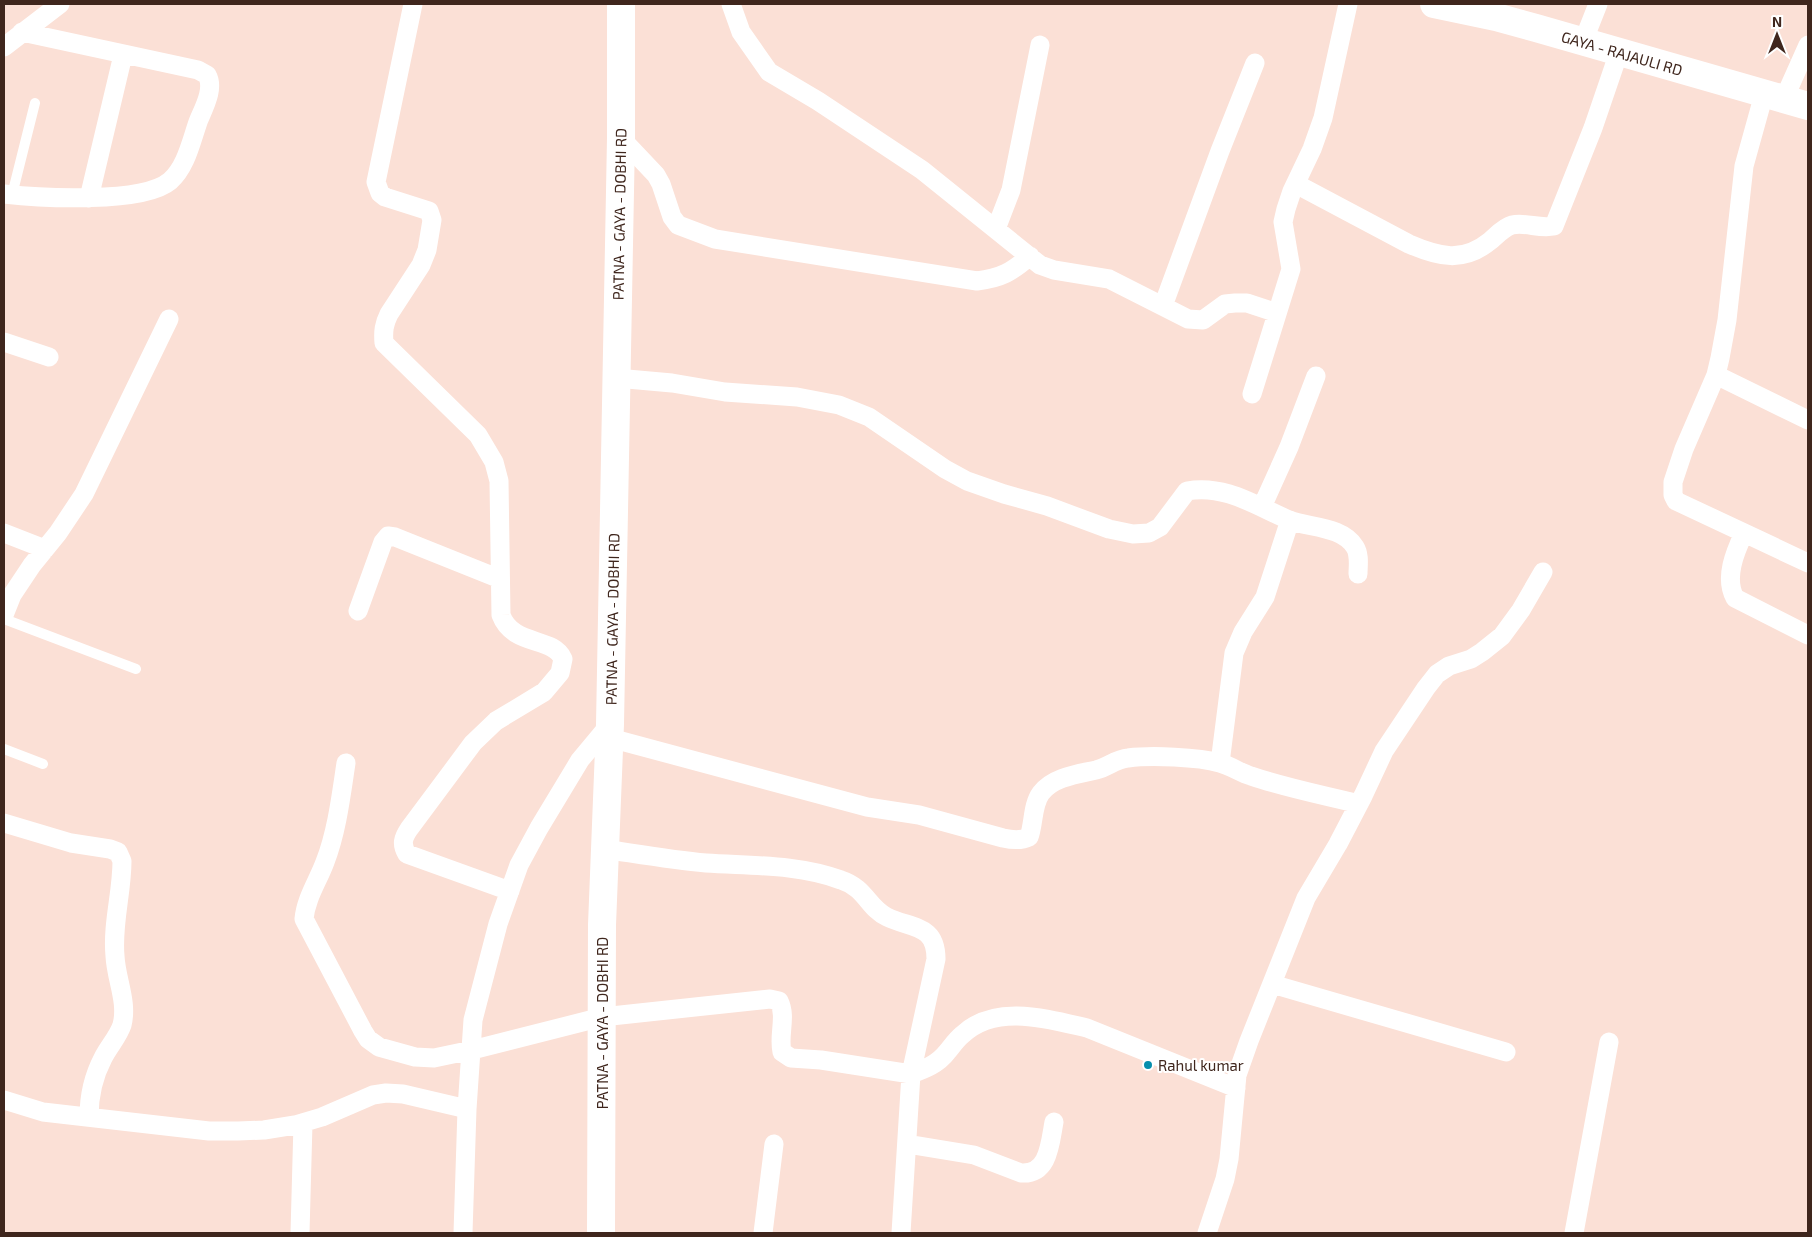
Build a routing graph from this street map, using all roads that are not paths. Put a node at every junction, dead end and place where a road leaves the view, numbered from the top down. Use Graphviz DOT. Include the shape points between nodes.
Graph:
graph roads {
  1 [pos="60,4"];
  2 [pos="413,4"];
  3 [pos="621,4"];
  4 [pos="731,4"];
  5 [pos="1348,4"];
  6 [pos="1434,4"];
  7 [pos="1598,4"];
  8 [pos="22,32"];
  9 [pos="1583,42"];
  10 [pos="1040,44"];
  11 [pos="1808,45"];
  12 [pos="4,46"];
  13 [pos="1619,52"];
  14 [pos="122,55"];
  15 [pos="1255,62"];
  16 [pos="1785,100"];
  17 [pos="35,103"];
  18 [pos="621,138"];
  19 [pos="1296,184"];
  20 [pos="8,195"];
  21 [pos="89,198"];
  22 [pos="996,229"];
  23 [pos="1030,256"];
  24 [pos="1163,306"];
  25 [pos="1277,313"];
  26 [pos="169,319"];
  27 [pos="4,342"];
  28 [pos="49,357"];
  29 [pos="1716,375"];
  30 [pos="1316,376"];
  31 [pos="616,378"];
  32 [pos="1252,394"];
  33 [pos="1808,420"];
  34 [pos="1262,506"];
  35 [pos="1290,520"];
  36 [pos="4,533"];
  37 [pos="1744,533"];
  38 [pos="45,549"];
  39 [pos="1808,562"];
  40 [pos="1543,572"];
  41 [pos="1358,574"];
  42 [pos="500,579"];
  43 [pos="358,611"];
  44 [pos="4,615"];
  45 [pos="4,619"];
  46 [pos="1808,635"];
  47 [pos="136,669"];
  48 [pos="610,731"];
  49 [pos="4,749"];
  50 [pos="1220,763"];
  51 [pos="43,764"];
  52 [pos="346,764"];
  53 [pos="1359,804"];
  54 [pos="4,823"];
  55 [pos="604,849"];
  56 [pos="510,891"];
  57 [pos="1272,984"];
  58 [pos="602,1017"];
  59 [pos="1609,1042"];
  60 [pos="472,1050"];
  61 [pos="1506,1052"];
  62 [pos="911,1074"];
  63 [pos="1236,1088"];
  64 [pos="4,1100"];
  65 [pos="467,1109"];
  66 [pos="89,1117"];
  67 [pos="303,1122"];
  68 [pos="1054,1122"];
  69 [pos="774,1144"];
  70 [pos="907,1144"];
  71 [pos="300,1233"];
  72 [pos="463,1233"];
  73 [pos="601,1233"];
  74 [pos="763,1233"];
  75 [pos="901,1233"];
  76 [pos="1207,1233"];
  77 [pos="1574,1233"];
  1 -- 8 [label="street"];
  2 -- 42 [label="street" via="376,182 385,197 429,211 432,220 428,250 384,324 384,343 478,435 494,462 500,496"];
  3 -- 18 [label="main road, PATNA - GAYA - DOBHI RD"];
  4 -- 22 [label="street" via="741,32 769,72 818,100 922,170"];
  5 -- 19 [label="street" via="1323,118"];
  6 -- 9 [label="main road, GAYA - RAJAULI RD" via="1496,17"];
  7 -- 9 [label="street"];
  8 -- 12 [label="street"];
  8 -- 14 [label="street"];
  9 -- 13 [label="main road, GAYA - RAJAULI RD"];
  10 -- 22 [label="street" via="1011,190"];
  11 -- 16 [label="street"];
  13 -- 16 [label="main road, GAYA - RAJAULI RD"];
  13 -- 19 [label="street" via="1554,226 1510,225 1482,248 1462,256 1448,256 1421,250"];
  14 -- 21 [label="street"];
  14 -- 21 [label="street" via="204,73 209,78 209,94 185,159 169,182 138,193"];
  15 -- 24 [label="street"];
  16 -- 29 [label="street" via="1744,166 1727,320"];
  17 -- 20 [label="lane"];
  18 -- 23 [label="street" via="656,174 678,225 715,239 977,281 1002,276"];
  18 -- 31 [label="main road, PATNA - GAYA - DOBHI RD"];
  19 -- 25 [label="street" via="1284,222 1291,269"];
  20 -- 21 [label="street"];
  22 -- 23 [label="street"];
  23 -- 24 [label="street" via="1054,270 1109,279"];
  24 -- 25 [label="street" via="1196,320 1203,320 1225,304 1235,302"];
  25 -- 32 [label="street"];
  26 -- 38 [label="street" via="84,494"];
  27 -- 28 [label="street"];
  29 -- 33 [label="street"];
  29 -- 37 [label="street" via="1679,463 1673,495 1676,502"];
  30 -- 34 [label="street"];
  31 -- 34 [label="street" via="725,392 797,397 839,405 869,417 967,481 1109,529 1133,534 1149,533 1160,526 1187,491 1221,492"];
  31 -- 48 [label="main road, PATNA - GAYA - DOBHI RD"];
  34 -- 35 [label="street"];
  35 -- 41 [label="street" via="1346,538 1355,548"];
  35 -- 50 [label="street" via="1265,597 1234,653"];
  36 -- 38 [label="street"];
  37 -- 39 [label="street"];
  37 -- 46 [label="street" via="1735,552 1730,580 1730,590 1735,598"];
  38 -- 44 [label="street" via="12,596"];
  40 -- 53 [label="street" via="1502,636 1482,652 1437,674 1384,751"];
  42 -- 43 [label="street" via="388,536"];
  42 -- 56 [label="street" via="504,623 517,635 558,651 563,666 544,692 496,721 473,743 403,838 403,847 407,854"];
  45 -- 47 [label="lane"];
  48 -- 50 [label="street" via="866,806 920,815 1016,840 1029,837 1040,794 1056,782 1125,758"];
  48 -- 55 [label="main road, PATNA - GAYA - DOBHI RD"];
  48 -- 56 [label="street" via="588,749 558,796 523,857"];
  49 -- 51 [label="lane"];
  50 -- 53 [label="street" via="1251,776"];
  52 -- 60 [label="street" via="326,861 307,902 304,919 368,1040 415,1057 434,1058"];
  53 -- 57 [label="street" via="1306,898"];
  54 -- 66 [label="street" via="71,843 110,849 118,852 122,861 115,916 115,957 124,1013 118,1034 92,1083"];
  55 -- 58 [label="main road, PATNA - GAYA - DOBHI RD"];
  55 -- 62 [label="street" via="794,869 841,880 856,887 874,909 885,916 926,932 936,947 936,959"];
  56 -- 60 [label="street" via="479,994"];
  57 -- 61 [label="street"];
  57 -- 63 [label="street" via="1242,1061"];
  58 -- 60 [label="street"];
  58 -- 62 [label="street" via="770,999 779,1001 783,1008 780,1044 782,1052 791,1058"];
  58 -- 73 [label="main road, PATNA - GAYA - DOBHI RD"];
  59 -- 77 [label="street"];
  60 -- 65 [label="street"];
  62 -- 63 [label="street" via="935,1063 963,1033 984,1021 1000,1016 1017,1016 1088,1028"];
  62 -- 70 [label="street"];
  63 -- 76 [label="street" via="1225,1179"];
  64 -- 66 [label="street" via="43,1112"];
  65 -- 67 [label="street" via="386,1093"];
  65 -- 72 [label="street"];
  66 -- 67 [label="street" via="209,1131 264,1130"];
  67 -- 71 [label="street"];
  68 -- 70 [label="street" via="1045,1160 1035,1172 1028,1174 974,1155"];
  69 -- 74 [label="street"];
  70 -- 75 [label="street"];
}
